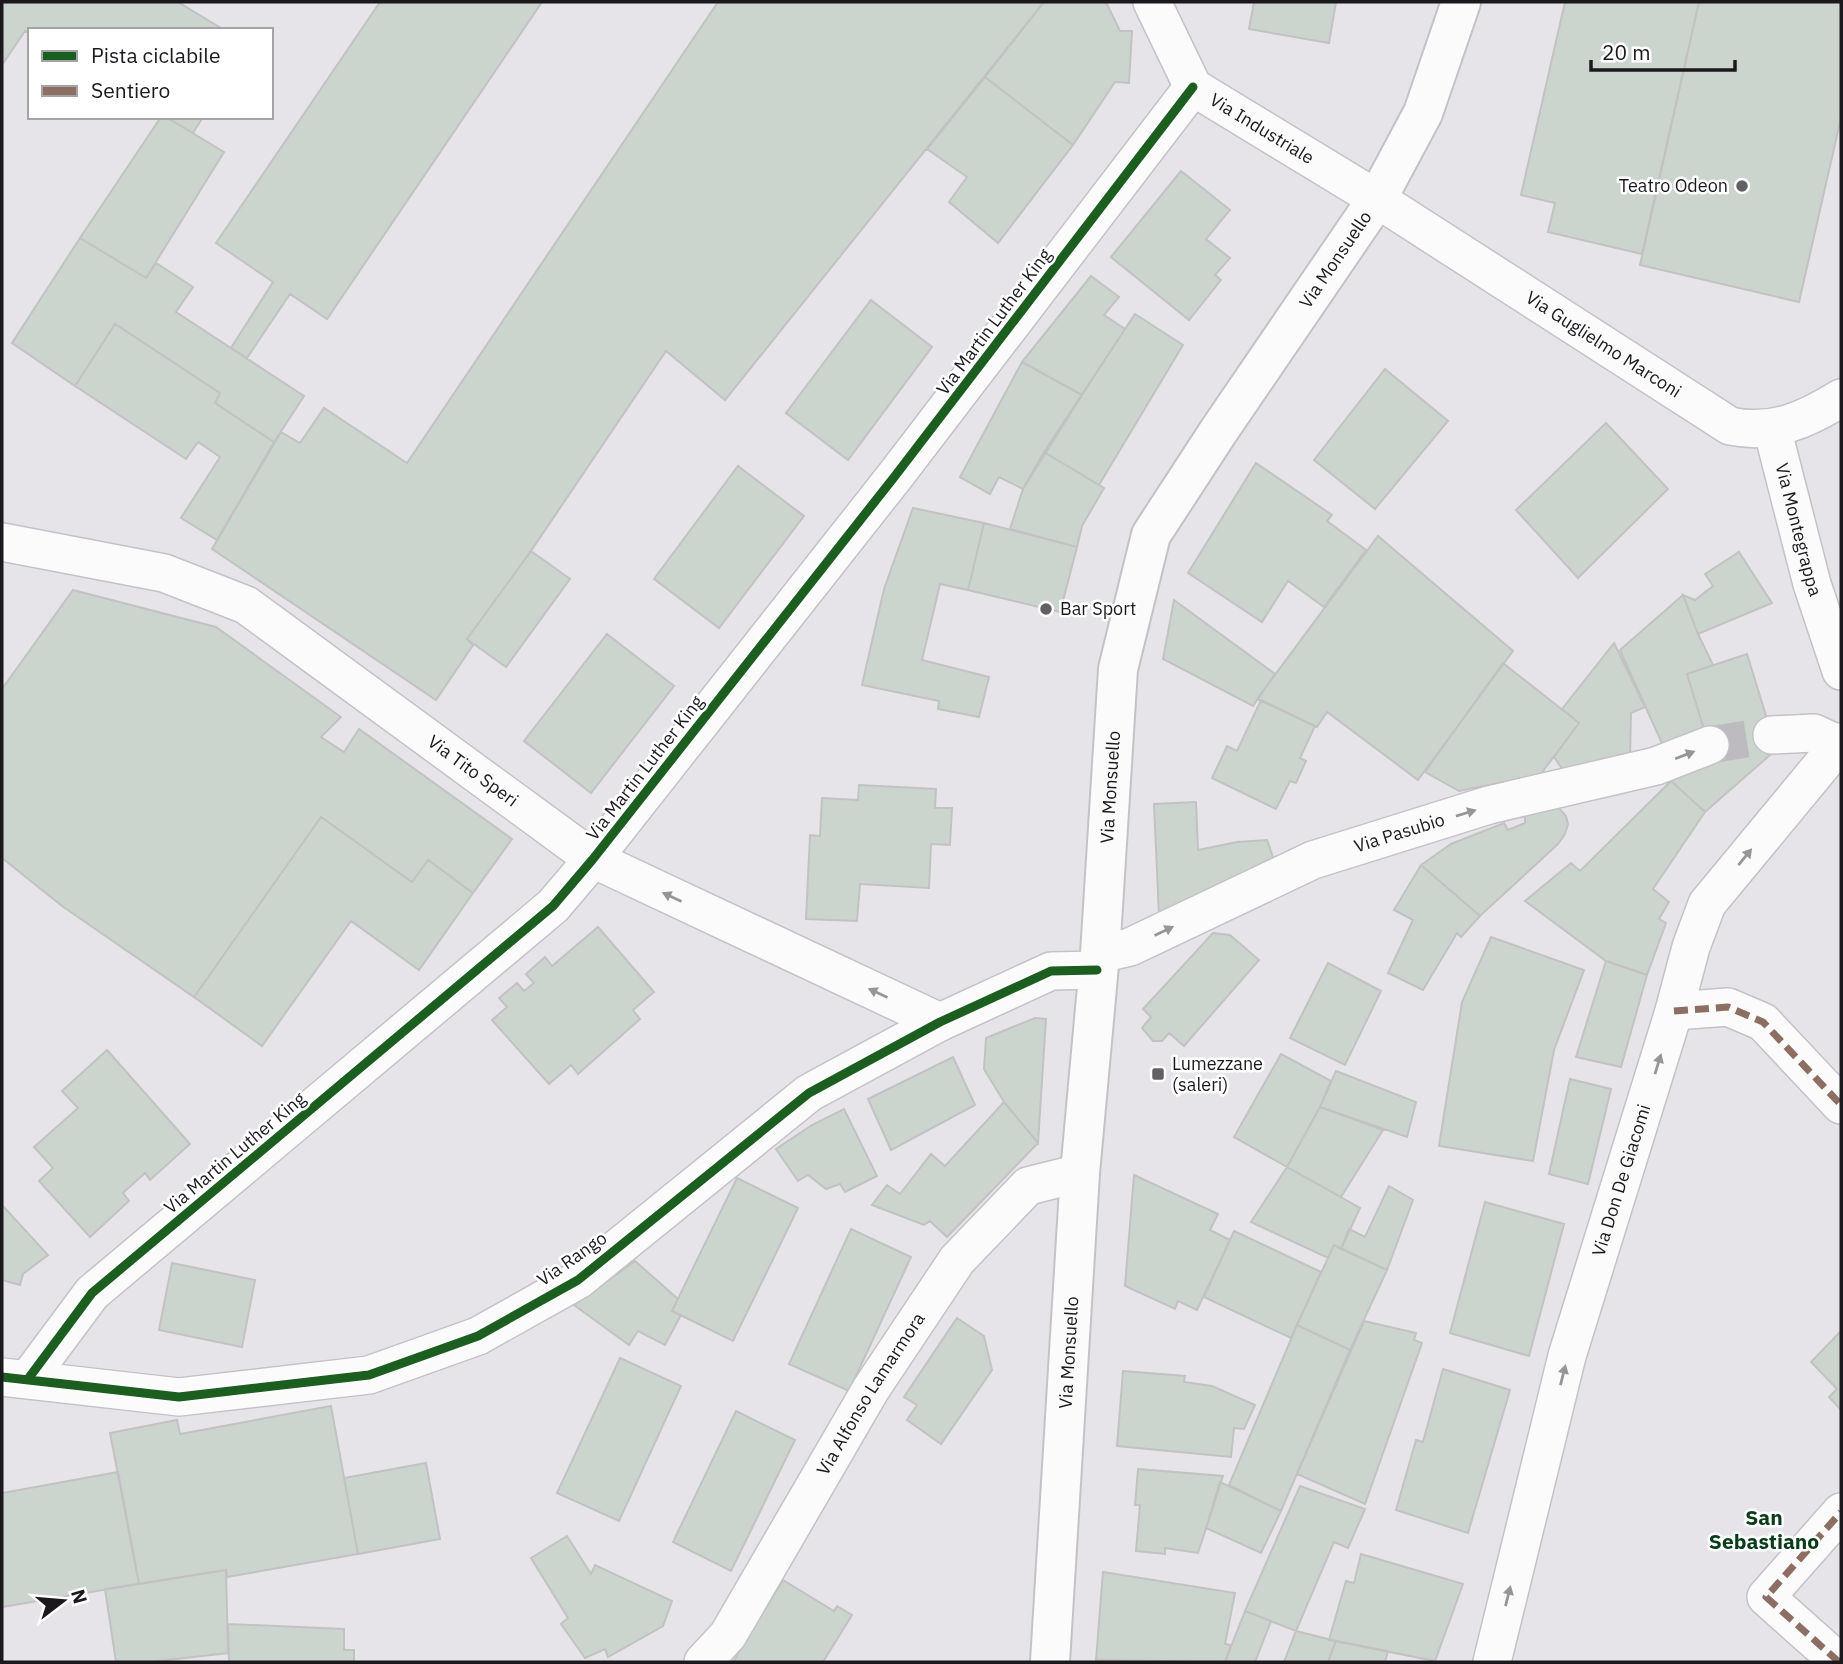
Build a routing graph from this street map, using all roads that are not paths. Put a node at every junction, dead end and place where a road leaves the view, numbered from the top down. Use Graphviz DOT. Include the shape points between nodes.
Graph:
graph roads {
  1 [pos="1152,2"];
  2 [pos="1461,2"];
  3 [pos="1193,87"];
  4 [pos="1377,199"];
  5 [pos="1841,398"];
  6 [pos="1772,428"];
  7 [pos="2,542"];
  8 [pos="1841,671"];
  9 [pos="1772,735"];
  10 [pos="1840,743"];
  11 [pos="1710,745"];
  12 [pos="593,859"];
  13 [pos="1098,962"];
  14 [pos="1674,1011"];
  15 [pos="940,1022"];
  16 [pos="1841,1105"];
  17 [pos="1080,1173"];
  18 [pos="15,1378"];
  19 [pos="1841,1512"];
  20 [pos="704,1662"];
  21 [pos="1050,1662"];
  22 [pos="1492,1662"];
  23 [pos="1839,1662"];
  1 -- 3 [label="street, Via Industriale"];
  2 -- 4 [label="main road, Via Monsuello" via="1423,113"];
  3 -- 4 [label="street, Via Industriale"];
  3 -- 12 [label="street, Via Martin Luther King"];
  4 -- 6 [label="street, Via Guglielmo Marconi" via="1730,426"];
  4 -- 13 [label="main road, Via Monsuello" via="1151,535 1118,669"];
  5 -- 6 [label="street, Via Guglielmo Marconi" via="1812,416"];
  6 -- 8 [label="street, Via Montegrappa" via="1812,584"];
  7 -- 12 [label="street, Via Tito Speri" via="164,573 246,605"];
  9 -- 10 [label="street" via="1814,733"];
  14 -- 10 [label="street, Via Don De Giacomi, one-way" via="1707,904"];
  13 -- 11 [label="street, Via Pasubio, one-way" via="1313,860 1489,805 1656,766"];
  15 -- 12 [label="street, Via Tito Speri, one-way"];
  12 -- 18 [label="street, Via Martin Luther King" via="553,906 92,1293"];
  13 -- 15 [label="street, Via Rango" via="1051,971"];
  13 -- 17 [label="main road, Via Monsuello"];
  14 -- 16 [label="street" via="1728,1007 1763,1022"];
  22 -- 14 [label="street, Via Don De Giacomi, one-way" via="1567,1356"];
  15 -- 18 [label="street, Via Rango" via="809,1093 578,1280 478,1336 369,1375 179,1397"];
  17 -- 20 [label="street, Via Alfonso Lamarmora" via="1028,1186 957,1260 871,1389 728,1635"];
  17 -- 21 [label="main road, Via Monsuello"];
  19 -- 23 [label="street" via="1766,1597"];
}
